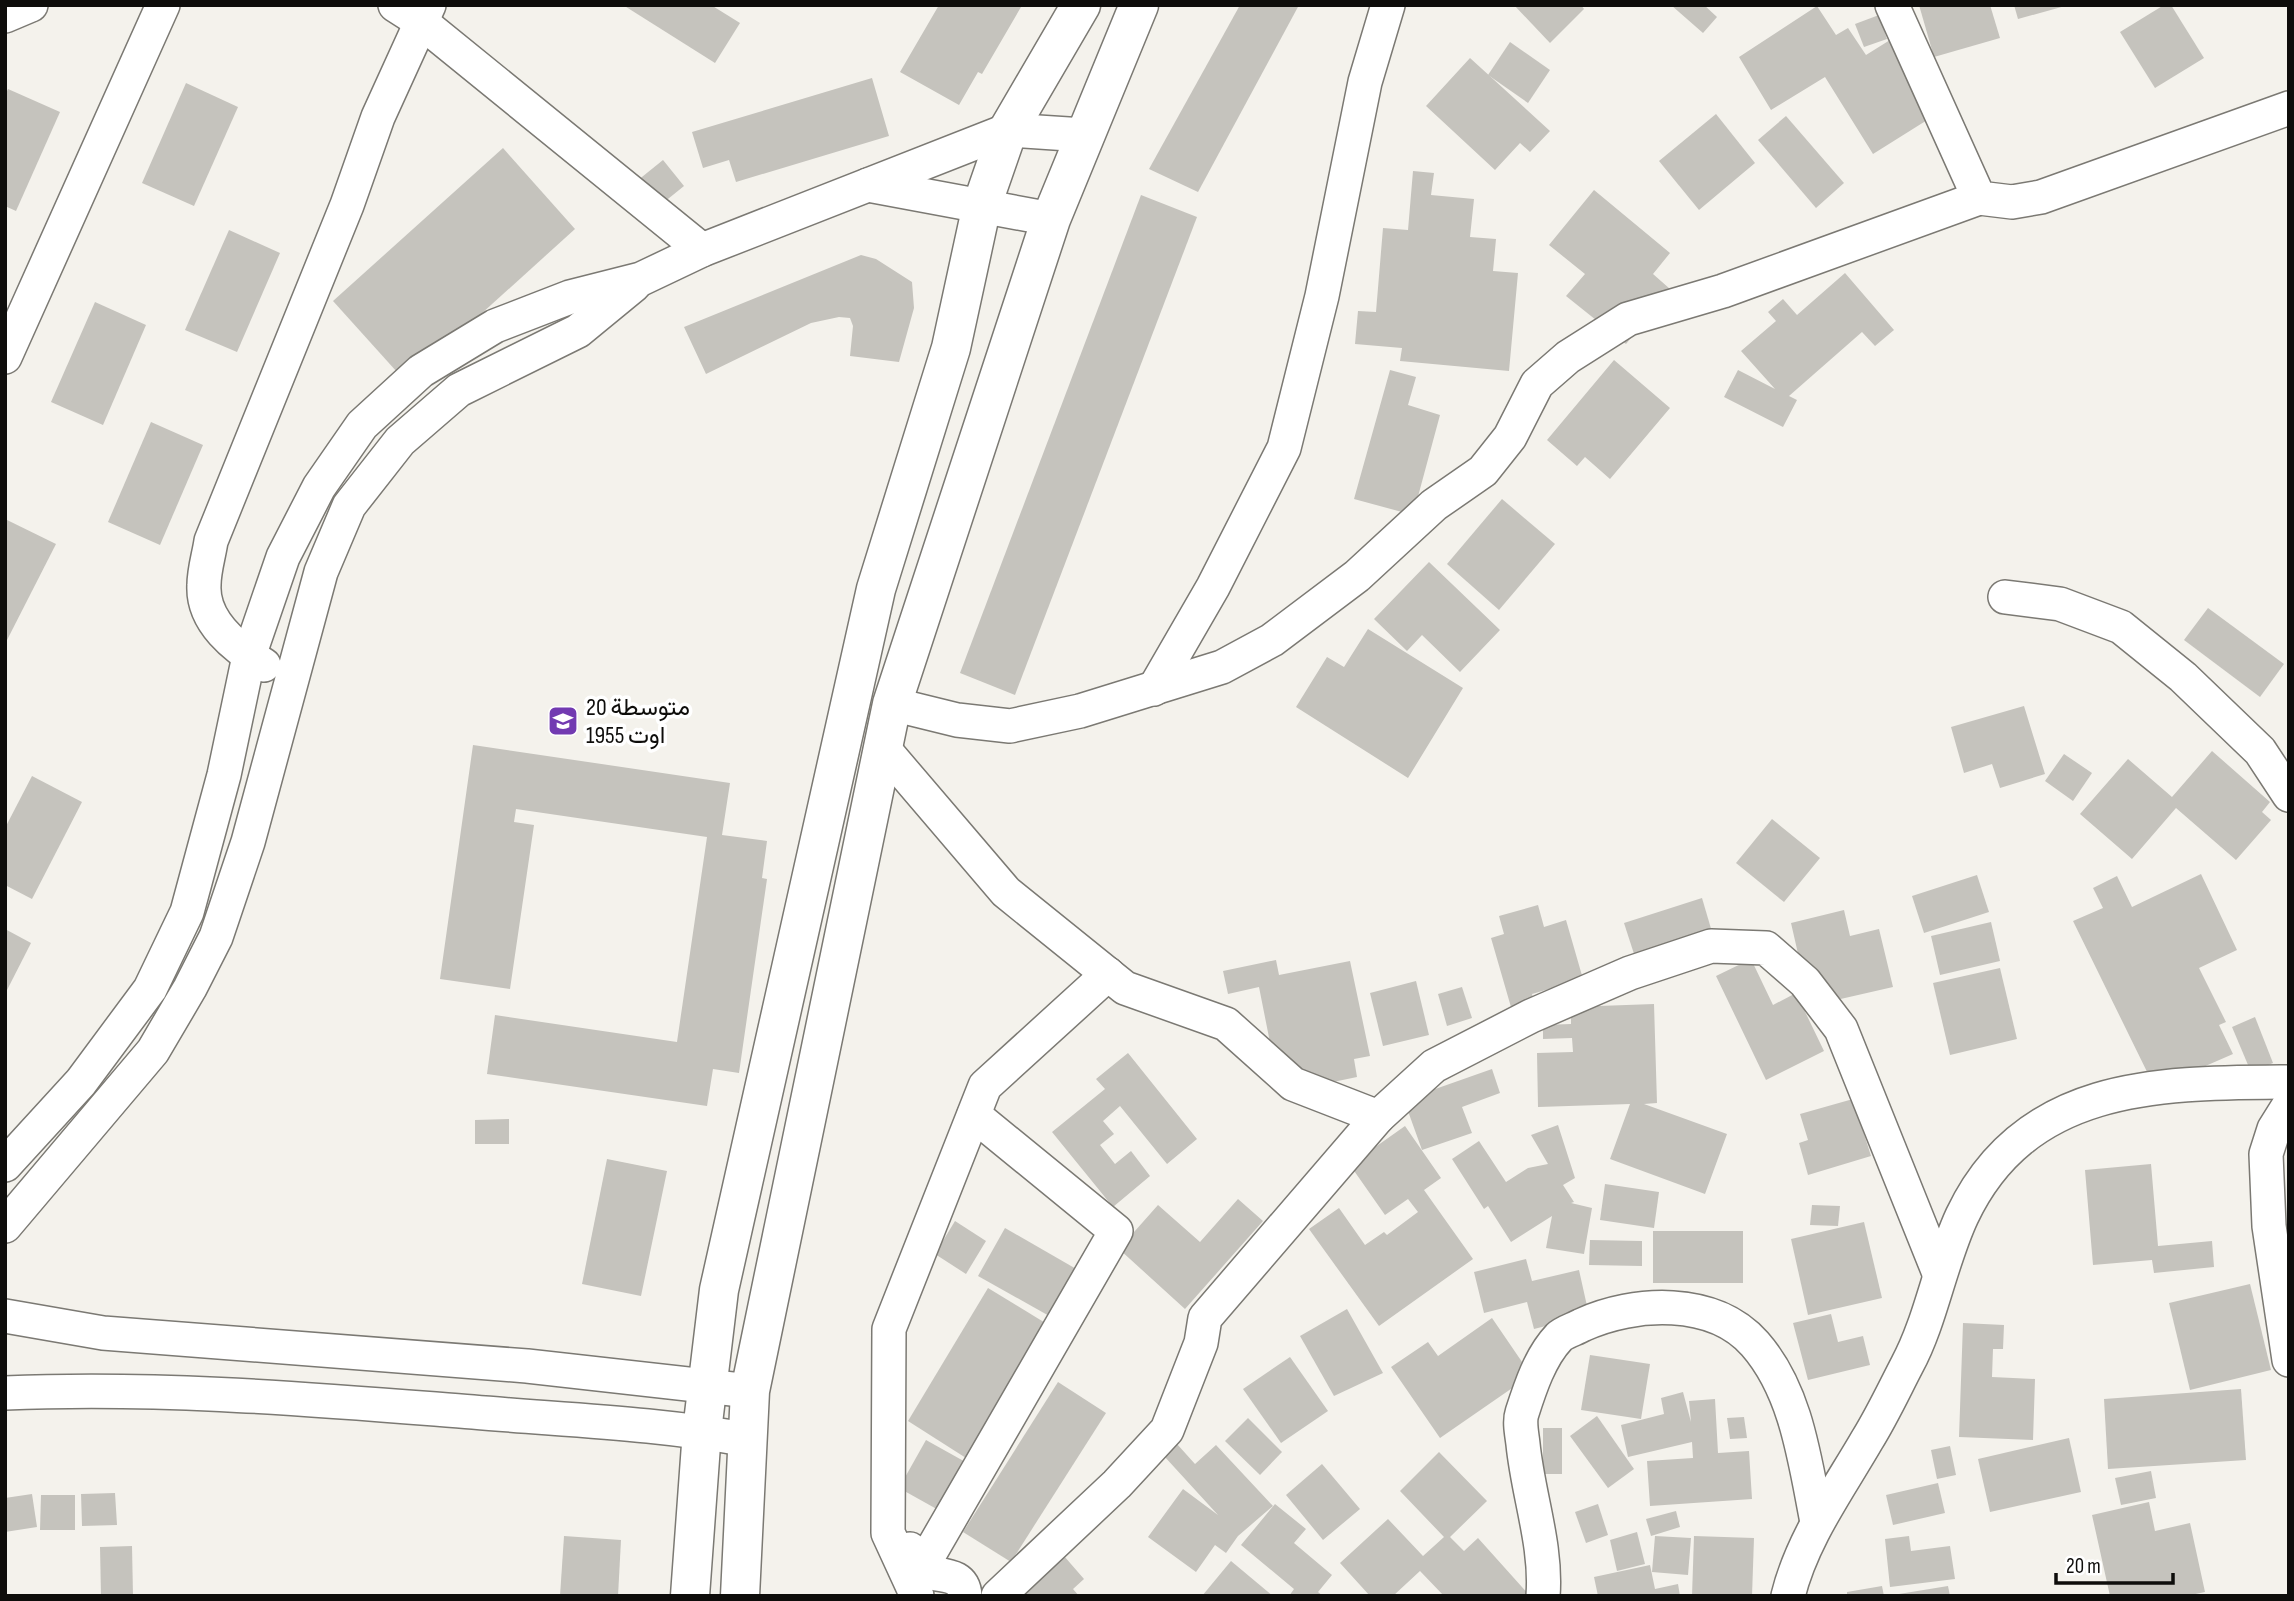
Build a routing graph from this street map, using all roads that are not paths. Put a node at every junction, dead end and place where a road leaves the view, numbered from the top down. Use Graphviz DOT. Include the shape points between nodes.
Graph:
graph roads {
  1 [pos="31,5"];
  2 [pos="163,5"];
  3 [pos="1081,5"];
  4 [pos="1139,5"];
  5 [pos="1388,5"];
  6 [pos="1892,5"];
  7 [pos="414,10"];
  8 [pos="5,16"];
  9 [pos="2289,108"];
  10 [pos="1007,130"];
  11 [pos="1084,135"];
  12 [pos="865,185"];
  13 [pos="1979,198"];
  14 [pos="982,205"];
  15 [pos="1051,219"];
  16 [pos="702,250"];
  17 [pos="641,279"];
  18 [pos="5,357"];
  19 [pos="2005,597"];
  20 [pos="249,656"];
  21 [pos="290,681"];
  22 [pos="1154,689"];
  23 [pos="892,704"];
  24 [pos="883,748"];
  25 [pos="2289,795"];
  26 [pos="1108,974"];
  27 [pos="2289,1082"];
  28 [pos="2289,1105"];
  29 [pos="974,1115"];
  30 [pos="1378,1117"];
  31 [pos="5,1165"];
  32 [pos="5,1226"];
  33 [pos="1938,1273"];
  34 [pos="5,1315"];
  35 [pos="2289,1360"];
  36 [pos="709,1384"];
  37 [pos="750,1391"];
  38 [pos="5,1393"];
  39 [pos="702,1431"];
  40 [pos="748,1440"];
  41 [pos="1817,1522"];
  42 [pos="924,1580"];
  43 [pos="690,1596"];
  44 [pos="740,1596"];
  45 [pos="965,1596"];
  46 [pos="998,1596"];
  47 [pos="1543,1596"];
  48 [pos="1788,1596"];
  1 -- 8 [label="street"];
  2 -- 18 [label="street"];
  3 -- 10 [label="main road"];
  4 -- 11 [label="main road"];
  5 -- 22 [label="street" via="1364,82 1322,296 1283,448 1213,587"];
  6 -- 13 [label="street"];
  7 -- 16 [label="street"];
  7 -- 20 [label="street" via="347,205 211,541 203,586 210,616"];
  9 -- 13 [label="street" via="2041,197 2011,202"];
  10 -- 11 [label="street"];
  10 -- 12 [label="street"];
  10 -- 14 [label="main road"];
  11 -- 15 [label="main road"];
  12 -- 14 [label="street"];
  12 -- 16 [label="street"];
  13 -- 22 [label="street" via="1723,291 1628,319 1568,357 1537,384 1510,437 1483,471 1434,505 1357,576 1272,640 1222,667"];
  14 -- 15 [label="street"];
  14 -- 36 [label="main road" via="951,348 876,589 719,1290"];
  15 -- 23 [label="main road"];
  16 -- 17 [label="street"];
  17 -- 20 [label="street" via="570,297 495,326 421,372 362,425 319,487 283,557"];
  17 -- 21 [label="street" via="578,331 459,390 400,441 349,506 321,572"];
  19 -- 25 [label="street" via="2060,604 2121,628 2183,677 2260,751"];
  20 -- 21 [label="street"];
  20 -- 31 [label="street" via="224,775 181,923 150,989 81,1082"];
  21 -- 32 [label="street" via="248,842 216,937 190,988 153,1051"];
  22 -- 23 [label="street" via="1010,726 957,720"];
  23 -- 24 [label="main road"];
  24 -- 26 [label="street" via="1006,892"];
  24 -- 37 [label="main road"];
  26 -- 29 [label="street" via="985,1086"];
  26 -- 30 [label="street" via="1125,988 1226,1024 1293,1084"];
  27 -- 33 [label="street" via="2179,1083 2120,1092 2078,1106 2030,1132 1997,1162 1963,1214"];
  28 -- 35 [label="street" via="2266,1154 2269,1226"];
  29 -- 42 [label="street" via="890,1329 888,1533"];
  29 -- 42 [label="street" via="1116,1231"];
  30 -- 33 [label="street" via="1434,1066 1543,1010 1630,973 1712,946 1766,948 1805,982 1841,1029"];
  30 -- 46 [label="street" via="1205,1318 1167,1430"];
  33 -- 41 [label="street" via="1913,1355"];
  34 -- 36 [label="street" via="103,1334"];
  36 -- 37 [label="street"];
  36 -- 39 [label="main road"];
  37 -- 40 [label="main road"];
  38 -- 39 [label="street" via="101,1389"];
  39 -- 40 [label="street"];
  39 -- 43 [label="main road"];
  40 -- 44 [label="main road"];
  41 -- 47 [label="street" via="1795,1419 1754,1343 1723,1321 1684,1307 1641,1308 1600,1317 1560,1336 1539,1366 1521,1417 1526,1480 1546,1567"];
  41 -- 48 [label="street"];
  42 -- 45 [label="street" via="954,1576 965,1588"];
}
